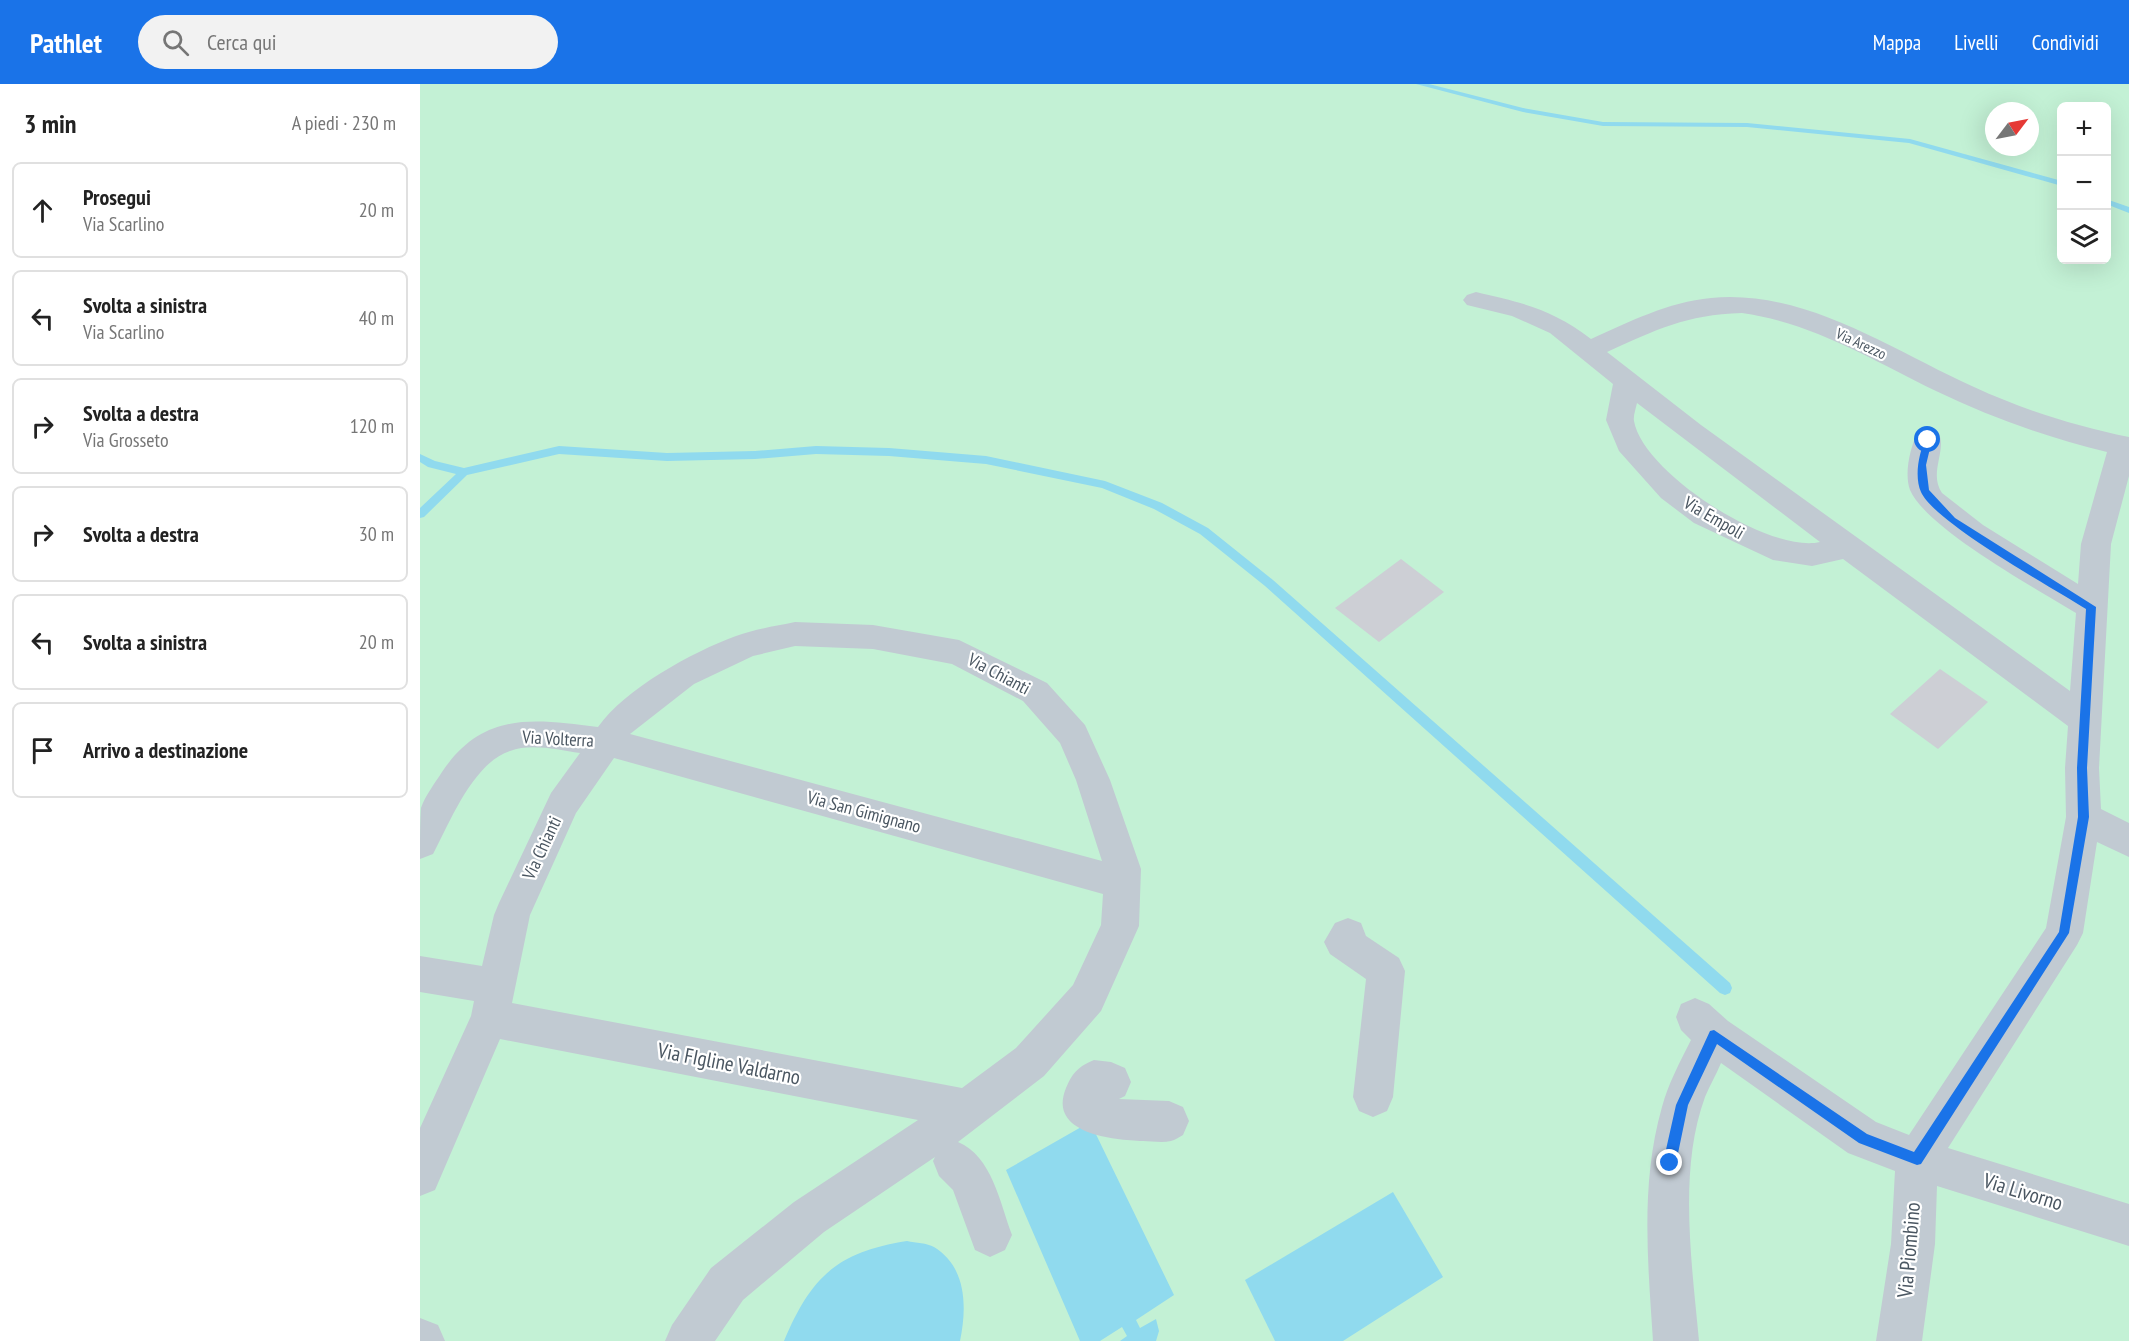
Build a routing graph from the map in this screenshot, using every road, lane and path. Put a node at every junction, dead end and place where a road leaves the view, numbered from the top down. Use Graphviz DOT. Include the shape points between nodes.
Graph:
graph roads {
  1 [pos="1476,300"];
  2 [pos="1588,350"];
  3 [pos="1627,382"];
  4 [pos="1928,440"];
  5 [pos="2126,446"];
  6 [pos="1846,547"];
  7 [pos="2091,607"];
  8 [pos="2085,720"];
  9 [pos="606,742"];
  10 [pos="2084,817"];
  11 [pos="2129,841"];
  12 [pos="420,843"];
  13 [pos="1123,883"];
  14 [pos="1348,935"];
  15 [pos="420,974"];
  16 [pos="493,1002"];
  17 [pos="1111,1082"];
  18 [pos="1373,1097"];
  19 [pos="967,1109"];
  20 [pos="1169,1121"];
  21 [pos="1917,1159"];
  22 [pos="954,1161"];
  23 [pos="420,1175"];
  24 [pos="2129,1225"];
  25 [pos="990,1235"];
  26 [pos="688,1341"];
  27 [pos="1676,1341"];
  28 [pos="1899,1341"];
  1 -- 2 [label="street" via="1520,310 1559,327"];
  2 -- 3 [label="street"];
  2 -- 5 [label="street, Via Arezzo" via="1678,311 1751,306 1796,315 2007,410"];
  3 -- 6 [label="street"];
  3 -- 6 [label="street, Via Empoli" via="1620,420 1633,451 1671,492 1704,516 1773,549 1812,555"];
  4 -- 7 [label="street" via="1922,465 1924,491 1952,520"];
  5 -- 7 [label="street" via="2096,544"];
  6 -- 8 [label="street"];
  7 -- 8 [label="street"];
  8 -- 10 [label="street"];
  9 -- 12 [label="street, Via Volterra" via="526,734 482,747 468,761"];
  9 -- 13 [label="street, Via San Gimignano"];
  9 -- 13 [label="street, Via Chianti" via="620,722 683,675 746,645 795,634 817,634 873,637 959,653 1035,692 1073,735 1093,780 1123,869"];
  9 -- 16 [label="street, Via Chianti" via="563,804 512,915"];
  10 -- 11 [label="street"];
  10 -- 21 [label="street" via="2064,933"];
  13 -- 19 [label="street, Via Chianti" via="1120,926 1087,998 1030,1062"];
  14 -- 18 [label="street" via="1343,942 1386,971"];
  15 -- 16 [label="street"];
  16 -- 19 [label="street, Via FIgline Valdarno"];
  16 -- 23 [label="street, Via Chianti"];
  17 -- 20 [label="street" via="1101,1079 1089,1084 1082,1103 1086,1110 1104,1117"];
  19 -- 26 [label="street, Via Chianti" via="800,1224 728,1284"];
  21 -- 24 [label="street, Via Livorno"];
  21 -- 27 [label="street, Via Livorno" via="1863,1138 1705,1026 1670,1163 1670,1259"];
  21 -- 28 [label="street, Via Piombino" via="1913,1244"];
  22 -- 25 [label="street" via="969,1177"];
}
